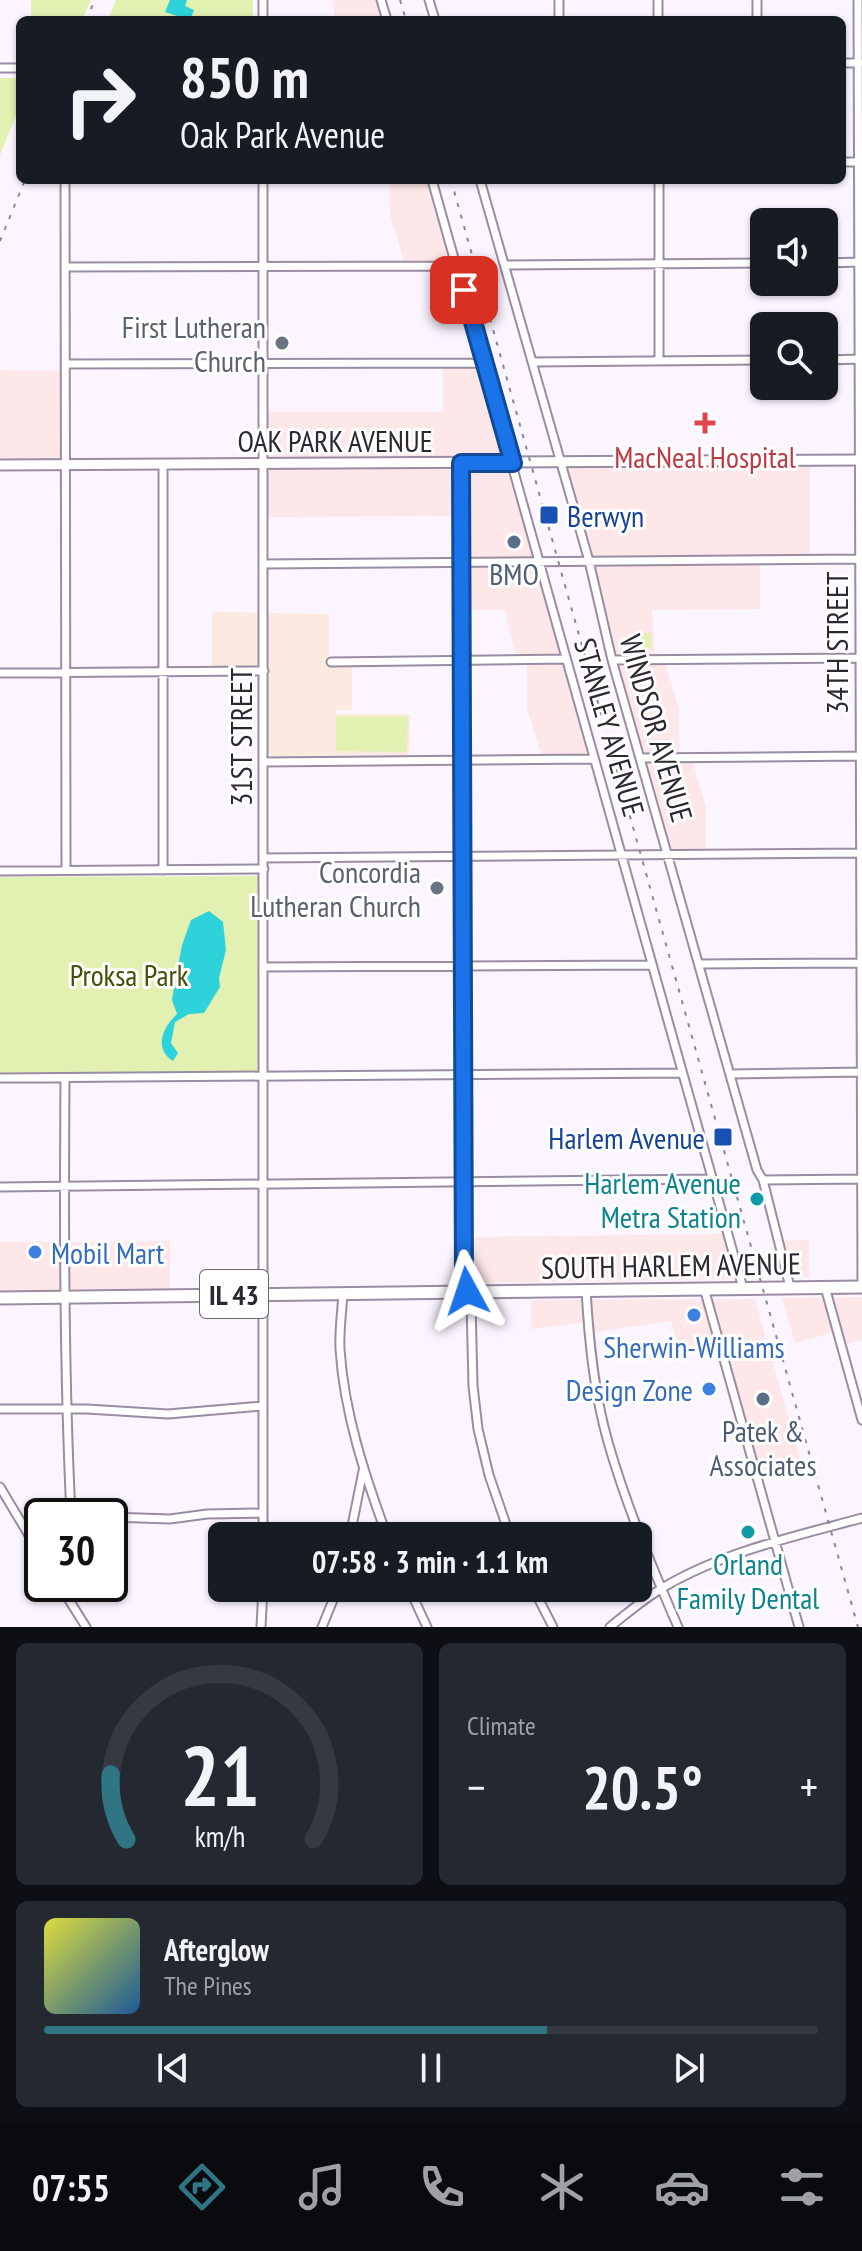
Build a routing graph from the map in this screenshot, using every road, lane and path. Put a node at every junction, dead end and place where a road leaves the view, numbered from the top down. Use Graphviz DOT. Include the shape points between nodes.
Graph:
graph roads {
  1 [pos="858,0"];
  2 [pos="860,63"];
  3 [pos="860,162"];
  4 [pos="65,184"];
  5 [pos="263,184"];
  6 [pos="433,184"];
  7 [pos="481,184"];
  8 [pos="659,184"];
  9 [pos="860,262"];
  10 [pos="750,263"];
  11 [pos="838,263"];
  12 [pos="659,264"];
  13 [pos="505,265"];
  14 [pos="263,266"];
  15 [pos="457,266"];
  16 [pos="65,267"];
  17 [pos="861,359"];
  18 [pos="750,360"];
  19 [pos="838,360"];
  20 [pos="659,361"];
  21 [pos="532,362"];
  22 [pos="484,363"];
  23 [pos="66,364"];
  24 [pos="263,364"];
  25 [pos="861,460"];
  26 [pos="461,463"];
  27 [pos="513,463"];
  28 [pos="561,463"];
  29 [pos="263,464"];
  30 [pos="0,465"];
  31 [pos="66,465"];
  32 [pos="163,465"];
  33 [pos="861,559"];
  34 [pos="540,561"];
  35 [pos="589,561"];
  36 [pos="462,562"];
  37 [pos="264,564"];
  38 [pos="861,658"];
  39 [pos="566,659"];
  40 [pos="463,660"];
  41 [pos="612,660"];
  42 [pos="331,662"];
  43 [pos="264,671"];
  44 [pos="0,673"];
  45 [pos="66,673"];
  46 [pos="163,673"];
  47 [pos="861,756"];
  48 [pos="641,758"];
  49 [pos="464,759"];
  50 [pos="594,759"];
  51 [pos="264,762"];
  52 [pos="862,853"];
  53 [pos="621,855"];
  54 [pos="668,855"];
  55 [pos="464,857"];
  56 [pos="264,858"];
  57 [pos="264,869"];
  58 [pos="66,870"];
  59 [pos="163,870"];
  60 [pos="0,871"];
  61 [pos="862,963"];
  62 [pos="700,964"];
  63 [pos="652,965"];
  64 [pos="464,966"];
  65 [pos="264,967"];
  66 [pos="862,1072"];
  67 [pos="681,1073"];
  68 [pos="731,1074"];
  69 [pos="464,1075"];
  70 [pos="264,1076"];
  71 [pos="0,1078"];
  72 [pos="65,1078"];
  73 [pos="711,1179"];
  74 [pos="862,1179"];
  75 [pos="763,1180"];
  76 [pos="464,1182"];
  77 [pos="264,1184"];
  78 [pos="65,1186"];
  79 [pos="0,1187"];
  80 [pos="790,1287"];
  81 [pos="825,1287"];
  82 [pos="862,1287"];
  83 [pos="704,1288"];
  84 [pos="743,1288"];
  85 [pos="586,1290"];
  86 [pos="467,1291"];
  87 [pos="343,1293"];
  88 [pos="265,1294"];
  89 [pos="65,1297"];
  90 [pos="0,1298"];
  91 [pos="263,1406"];
  92 [pos="0,1409"];
  93 [pos="66,1409"];
  94 [pos="862,1420"];
  95 [pos="363,1470"];
  96 [pos="0,1487"];
  97 [pos="70,1498"];
  98 [pos="263,1513"];
  99 [pos="128,1518"];
  100 [pos="862,1518"];
  101 [pos="263,1522"];
  102 [pos="353,1522"];
  103 [pos="382,1522"];
  104 [pos="505,1522"];
  105 [pos="24,1526"];
  106 [pos="776,1543"];
  107 [pos="661,1588"];
  108 [pos="70,1602"];
  109 [pos="72,1602"];
  110 [pos="262,1602"];
  111 [pos="332,1602"];
  112 [pos="415,1602"];
  113 [pos="540,1602"];
  114 [pos="72,1605"];
  115 [pos="86,1627"];
  116 [pos="261,1627"];
  117 [pos="322,1627"];
  118 [pos="427,1627"];
  119 [pos="553,1627"];
  120 [pos="610,1627"];
  121 [pos="678,1627"];
  122 [pos="799,1627"];
  1 -- 2 [label="street, 34TH STREET"];
  2 -- 3 [label="street, 34TH STREET"];
  3 -- 9 [label="street, 34TH STREET"];
  4 -- 16 [label="street"];
  5 -- 14 [label="street, 31ST STREET"];
  6 -- 15 [label="street, STANLEY AVENUE"];
  7 -- 13 [label="street, WINDSOR AVENUE"];
  8 -- 12 [label="street"];
  9 -- 11 [label="street"];
  9 -- 17 [label="street, 34TH STREET"];
  10 -- 12 [label="street"];
  12 -- 13 [label="street"];
  12 -- 20 [label="street"];
  13 -- 21 [label="street, WINDSOR AVENUE"];
  14 -- 15 [label="street"];
  14 -- 16 [label="street"];
  14 -- 24 [label="street, 31ST STREET"];
  15 -- 22 [label="street, STANLEY AVENUE"];
  16 -- 23 [label="street"];
  17 -- 19 [label="street"];
  17 -- 25 [label="street, 34TH STREET"];
  18 -- 20 [label="street"];
  20 -- 21 [label="street"];
  21 -- 28 [label="street, WINDSOR AVENUE"];
  22 -- 24 [label="street"];
  22 -- 27 [label="street, STANLEY AVENUE"];
  23 -- 24 [label="street"];
  23 -- 31 [label="street"];
  24 -- 29 [label="street, 31ST STREET"];
  25 -- 28 [label="street, OAK PARK AVENUE"];
  25 -- 33 [label="street, 34TH STREET"];
  26 -- 27 [label="street, OAK PARK AVENUE"];
  26 -- 29 [label="street, OAK PARK AVENUE"];
  26 -- 36 [label="street"];
  27 -- 28 [label="street, OAK PARK AVENUE"];
  27 -- 34 [label="street, STANLEY AVENUE"];
  28 -- 35 [label="street, WINDSOR AVENUE"];
  29 -- 32 [label="street, OAK PARK AVENUE"];
  29 -- 37 [label="street, 31ST STREET"];
  30 -- 31 [label="street, OAK PARK AVENUE"];
  31 -- 32 [label="street, OAK PARK AVENUE"];
  31 -- 45 [label="street"];
  32 -- 46 [label="street"];
  33 -- 35 [label="street"];
  33 -- 38 [label="street, 34TH STREET"];
  34 -- 35 [label="street"];
  34 -- 36 [label="street"];
  34 -- 39 [label="street, STANLEY AVENUE"];
  35 -- 41 [label="street, WINDSOR AVENUE"];
  36 -- 37 [label="street"];
  36 -- 40 [label="street"];
  37 -- 43 [label="street, 31ST STREET"];
  38 -- 41 [label="street"];
  38 -- 47 [label="street, 34TH STREET"];
  39 -- 40 [label="street"];
  39 -- 50 [label="street, STANLEY AVENUE"];
  40 -- 42 [label="street"];
  40 -- 49 [label="street"];
  41 -- 48 [label="street, WINDSOR AVENUE"];
  43 -- 46 [label="street"];
  43 -- 51 [label="street, 31ST STREET"];
  44 -- 45 [label="street"];
  45 -- 46 [label="street"];
  45 -- 58 [label="street"];
  46 -- 59 [label="street"];
  47 -- 48 [label="street"];
  47 -- 52 [label="street, 34TH STREET"];
  48 -- 54 [label="street, WINDSOR AVENUE"];
  49 -- 50 [label="street"];
  49 -- 51 [label="street"];
  49 -- 55 [label="street"];
  50 -- 53 [label="street, STANLEY AVENUE"];
  51 -- 56 [label="street, 31ST STREET"];
  52 -- 54 [label="street"];
  52 -- 61 [label="street, 34TH STREET"];
  53 -- 54 [label="street"];
  53 -- 55 [label="street"];
  53 -- 63 [label="street, STANLEY AVENUE"];
  54 -- 62 [label="street, WINDSOR AVENUE"];
  55 -- 56 [label="street"];
  55 -- 64 [label="street"];
  56 -- 57 [label="street, 31ST STREET"];
  57 -- 59 [label="street"];
  57 -- 65 [label="street, 31ST STREET"];
  58 -- 59 [label="street"];
  58 -- 60 [label="street"];
  61 -- 62 [label="street"];
  61 -- 66 [label="street, 34TH STREET"];
  62 -- 68 [label="street, WINDSOR AVENUE"];
  63 -- 64 [label="street"];
  63 -- 67 [label="street, STANLEY AVENUE"];
  64 -- 65 [label="street"];
  64 -- 69 [label="street"];
  65 -- 70 [label="street, 31ST STREET"];
  66 -- 68 [label="street"];
  66 -- 74 [label="street, 34TH STREET"];
  67 -- 69 [label="street"];
  67 -- 73 [label="street, STANLEY AVENUE"];
  68 -- 75 [label="street, WINDSOR AVENUE"];
  69 -- 70 [label="street"];
  69 -- 76 [label="street"];
  70 -- 72 [label="street"];
  70 -- 77 [label="street, 31ST STREET"];
  71 -- 72 [label="street"];
  72 -- 78 [label="street"];
  73 -- 76 [label="street"];
  73 -- 84 [label="street, STANLEY AVENUE"];
  74 -- 75 [label="street"];
  74 -- 82 [label="street, 34TH STREET"];
  75 -- 80 [label="street, WINDSOR AVENUE"];
  76 -- 77 [label="street"];
  76 -- 86 [label="street"];
  77 -- 78 [label="street"];
  77 -- 88 [label="street, 31ST STREET"];
  78 -- 79 [label="street"];
  78 -- 89 [label="street"];
  80 -- 81 [label="main road, SOUTH HARLEM AVENUE / IL 43"];
  80 -- 84 [label="main road, SOUTH HARLEM AVENUE / IL 43"];
  81 -- 82 [label="main road, SOUTH HARLEM AVENUE / IL 43"];
  81 -- 94 [label="street"];
  83 -- 84 [label="main road, SOUTH HARLEM AVENUE / IL 43"];
  83 -- 85 [label="main road, SOUTH HARLEM AVENUE / IL 43"];
  83 -- 106 [label="street"];
  85 -- 86 [label="main road, SOUTH HARLEM AVENUE / IL 43"];
  85 -- 107 [label="street" via="607,1441"];
  86 -- 87 [label="main road, SOUTH HARLEM AVENUE / IL 43"];
  86 -- 104 [label="street" via="478,1429"];
  87 -- 88 [label="main road, SOUTH HARLEM AVENUE / IL 43"];
  87 -- 95 [label="street" via="341,1361"];
  88 -- 89 [label="main road, SOUTH HARLEM AVENUE / IL 43"];
  88 -- 91 [label="street, 31ST STREET"];
  89 -- 90 [label="main road, SOUTH HARLEM AVENUE / IL 43"];
  89 -- 93 [label="street"];
  91 -- 93 [label="street" via="168,1414"];
  91 -- 98 [label="street, 31ST STREET"];
  92 -- 93 [label="street"];
  93 -- 97 [label="street"];
  95 -- 102 [label="street"];
  95 -- 103 [label="street"];
  96 -- 105 [label="street"];
  98 -- 99 [label="street"];
  98 -- 101 [label="street, 31ST STREET"];
  100 -- 106 [label="street"];
  106 -- 107 [label="street"];
  106 -- 122 [label="street"];
  107 -- 120 [label="street"];
  107 -- 121 [label="street"];
  108 -- 114 [label="street"];
  109 -- 114 [label="street"];
  110 -- 116 [label="street"];
  111 -- 117 [label="street"];
  112 -- 118 [label="street"];
  113 -- 119 [label="street"];
  114 -- 115 [label="street"];
}
